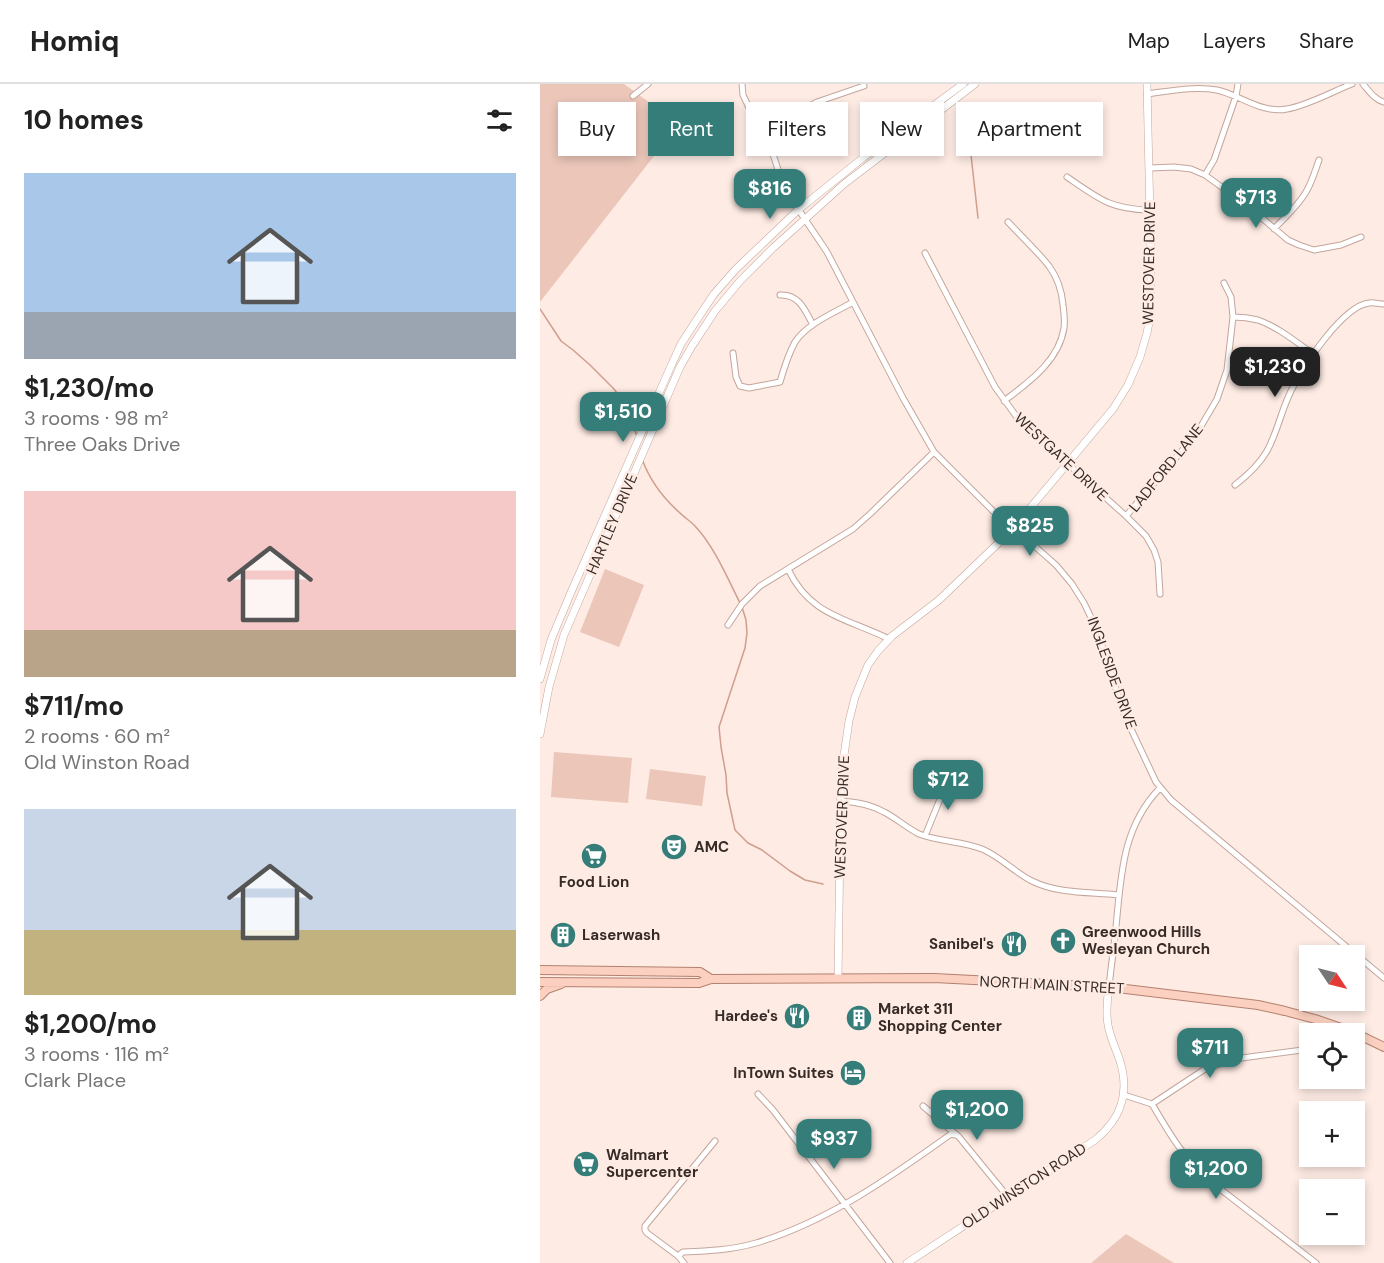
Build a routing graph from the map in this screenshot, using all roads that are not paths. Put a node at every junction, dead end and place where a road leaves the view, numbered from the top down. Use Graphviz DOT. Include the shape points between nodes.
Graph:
graph roads {
  1 [pos="648,84"];
  2 [pos="742,84"];
  3 [pos="963,84"];
  4 [pos="975,84"];
  5 [pos="1147,84"];
  6 [pos="1238,84"];
  7 [pos="1352,84"];
  8 [pos="1363,84"];
  9 [pos="864,86"];
  10 [pos="1175,87"];
  11 [pos="1148,94"];
  12 [pos="633,96"];
  13 [pos="1236,96"];
  14 [pos="746,102"];
  15 [pos="817,102"];
  16 [pos="1384,102"];
  17 [pos="774,156"];
  18 [pos="1318,160"];
  19 [pos="1150,168"];
  20 [pos="1205,175"];
  21 [pos="1068,177"];
  22 [pos="798,210"];
  23 [pos="1149,210"];
  24 [pos="805,220"];
  25 [pos="1008,222"];
  26 [pos="1274,229"];
  27 [pos="1360,237"];
  28 [pos="925,252"];
  29 [pos="1224,283"];
  30 [pos="780,295"];
  31 [pos="853,302"];
  32 [pos="1383,304"];
  33 [pos="1233,317"];
  34 [pos="813,325"];
  35 [pos="733,352"];
  36 [pos="1313,354"];
  37 [pos="1004,401"];
  38 [pos="934,452"];
  39 [pos="1067,464"];
  40 [pos="1236,485"];
  41 [pos="1126,516"];
  42 [pos="1013,527"];
  43 [pos="788,569"];
  44 [pos="1160,594"];
  45 [pos="728,625"];
  46 [pos="889,639"];
  47 [pos="540,679"];
  48 [pos="540,734"];
  49 [pos="949,777"];
  50 [pos="1160,788"];
  51 [pos="840,801"];
  52 [pos="925,836"];
  53 [pos="1118,895"];
  54 [pos="540,960"];
  55 [pos="540,970"];
  56 [pos="554,970"];
  57 [pos="838,978"];
  58 [pos="1384,978"];
  59 [pos="711,979"];
  60 [pos="540,982"];
  61 [pos="568,982"];
  62 [pos="1109,987"];
  63 [pos="540,996"];
  64 [pos="1384,1047"];
  65 [pos="1299,1050"];
  66 [pos="758,1094"];
  67 [pos="1124,1095"];
  68 [pos="1152,1104"];
  69 [pos="923,1106"];
  70 [pos="955,1135"];
  71 [pos="715,1141"];
  72 [pos="1008,1197"];
  73 [pos="845,1204"];
  74 [pos="678,1256"];
  75 [pos="684,1263"];
  76 [pos="890,1263"];
  77 [pos="907,1263"];
  78 [pos="1316,1263"];
  1 -- 12 [label="street"];
  2 -- 14 [label="street, INGLESIDE DRIVE"];
  3 -- 22 [label="street, HARTLEY DRIVE"];
  4 -- 24 [label="street, HARTLEY DRIVE" via="844,184"];
  5 -- 11 [label="street, WESTOVER DRIVE"];
  6 -- 13 [label="street"];
  7 -- 13 [label="street" via="1286,110 1269,109"];
  8 -- 16 [label="street"];
  9 -- 15 [label="street"];
  10 -- 11 [label="street"];
  10 -- 13 [label="street" via="1216,90"];
  11 -- 19 [label="street, WESTOVER DRIVE"];
  13 -- 20 [label="street"];
  17 -- 22 [label="street, INGLESIDE DRIVE" via="784,188"];
  18 -- 26 [label="street" via="1306,192"];
  19 -- 20 [label="street" via="1191,169"];
  19 -- 23 [label="street, WESTOVER DRIVE"];
  20 -- 26 [label="street"];
  21 -- 23 [label="street" via="1100,200 1118,207"];
  22 -- 24 [label="street, INGLESIDE DRIVE"];
  22 -- 47 [label="street, HARTLEY DRIVE" via="714,294 681,344 551,640"];
  23 -- 39 [label="street, WESTOVER DRIVE" via="1150,316 1140,357 1113,409"];
  24 -- 31 [label="street, INGLESIDE DRIVE"];
  24 -- 48 [label="street, HARTLEY DRIVE" via="740,280 680,367 564,636"];
  25 -- 37 [label="street" via="1057,281 1064,329 1042,370"];
  26 -- 27 [label="street" via="1288,240 1314,250"];
  28 -- 37 [label="street, WESTGATE DRIVE"];
  29 -- 33 [label="street, LADFORD LANE" via="1231,297"];
  30 -- 34 [label="street" via="798,300"];
  31 -- 34 [label="street"];
  31 -- 38 [label="street, INGLESIDE DRIVE"];
  32 -- 36 [label="street" via="1360,306 1344,317"];
  33 -- 36 [label="street" via="1270,325"];
  33 -- 41 [label="street, LADFORD LANE" via="1227,370 1209,414"];
  34 -- 35 [label="street" via="796,340 780,382 740,386"];
  36 -- 40 [label="street" via="1293,387 1267,451"];
  37 -- 39 [label="street, WESTGATE DRIVE"];
  38 -- 42 [label="street, INGLESIDE DRIVE"];
  38 -- 43 [label="street" via="853,529"];
  39 -- 41 [label="street, WESTGATE DRIVE"];
  39 -- 42 [label="street, WESTOVER DRIVE"];
  41 -- 44 [label="street, WESTGATE DRIVE" via="1154,550"];
  42 -- 46 [label="street, WESTOVER DRIVE" via="939,600"];
  42 -- 50 [label="street, INGLESIDE DRIVE" via="1056,565 1084,603 1097,630 1124,714"];
  43 -- 45 [label="street" via="754,591"];
  43 -- 46 [label="street" via="799,589 816,605"];
  46 -- 51 [label="street, WESTOVER DRIVE" via="868,665 855,697 843,751"];
  49 -- 52 [label="street"];
  50 -- 53 [label="street" via="1144,808 1128,842"];
  50 -- 58 [label="street, INGLESIDE DRIVE"];
  51 -- 52 [label="street" via="873,806"];
  51 -- 57 [label="street, WESTOVER DRIVE"];
  52 -- 53 [label="street" via="985,850 1043,885"];
  53 -- 62 [label="street"];
  54 -- 56 [label="main road"];
  55 -- 56 [label="main road, NORTH MAIN STREET"];
  56 -- 59 [label="main road, NORTH MAIN STREET" via="700,972"];
  57 -- 59 [label="main road, NORTH MAIN STREET"];
  57 -- 62 [label="main road, NORTH MAIN STREET" via="934,978"];
  59 -- 61 [label="main road, NORTH MAIN STREET" via="699,983"];
  60 -- 61 [label="main road, NORTH MAIN STREET"];
  61 -- 63 [label="main road" via="547,989"];
  62 -- 64 [label="main road, NORTH MAIN STREET" via="1258,1005 1315,1018"];
  62 -- 67 [label="street" via="1108,1025 1122,1071"];
  65 -- 68 [label="street" via="1249,1056 1205,1069"];
  66 -- 73 [label="street"];
  67 -- 68 [label="street"];
  67 -- 72 [label="street, OLD WINSTON ROAD" via="1106,1131"];
  68 -- 78 [label="street" via="1194,1167"];
  69 -- 70 [label="street"];
  70 -- 72 [label="street"];
  70 -- 73 [label="street"];
  71 -- 74 [label="street" via="645,1226 647,1233"];
  72 -- 77 [label="street, OLD WINSTON ROAD"];
  73 -- 74 [label="street" via="754,1244 683,1252"];
  73 -- 76 [label="street"];
  74 -- 75 [label="street"];
}
